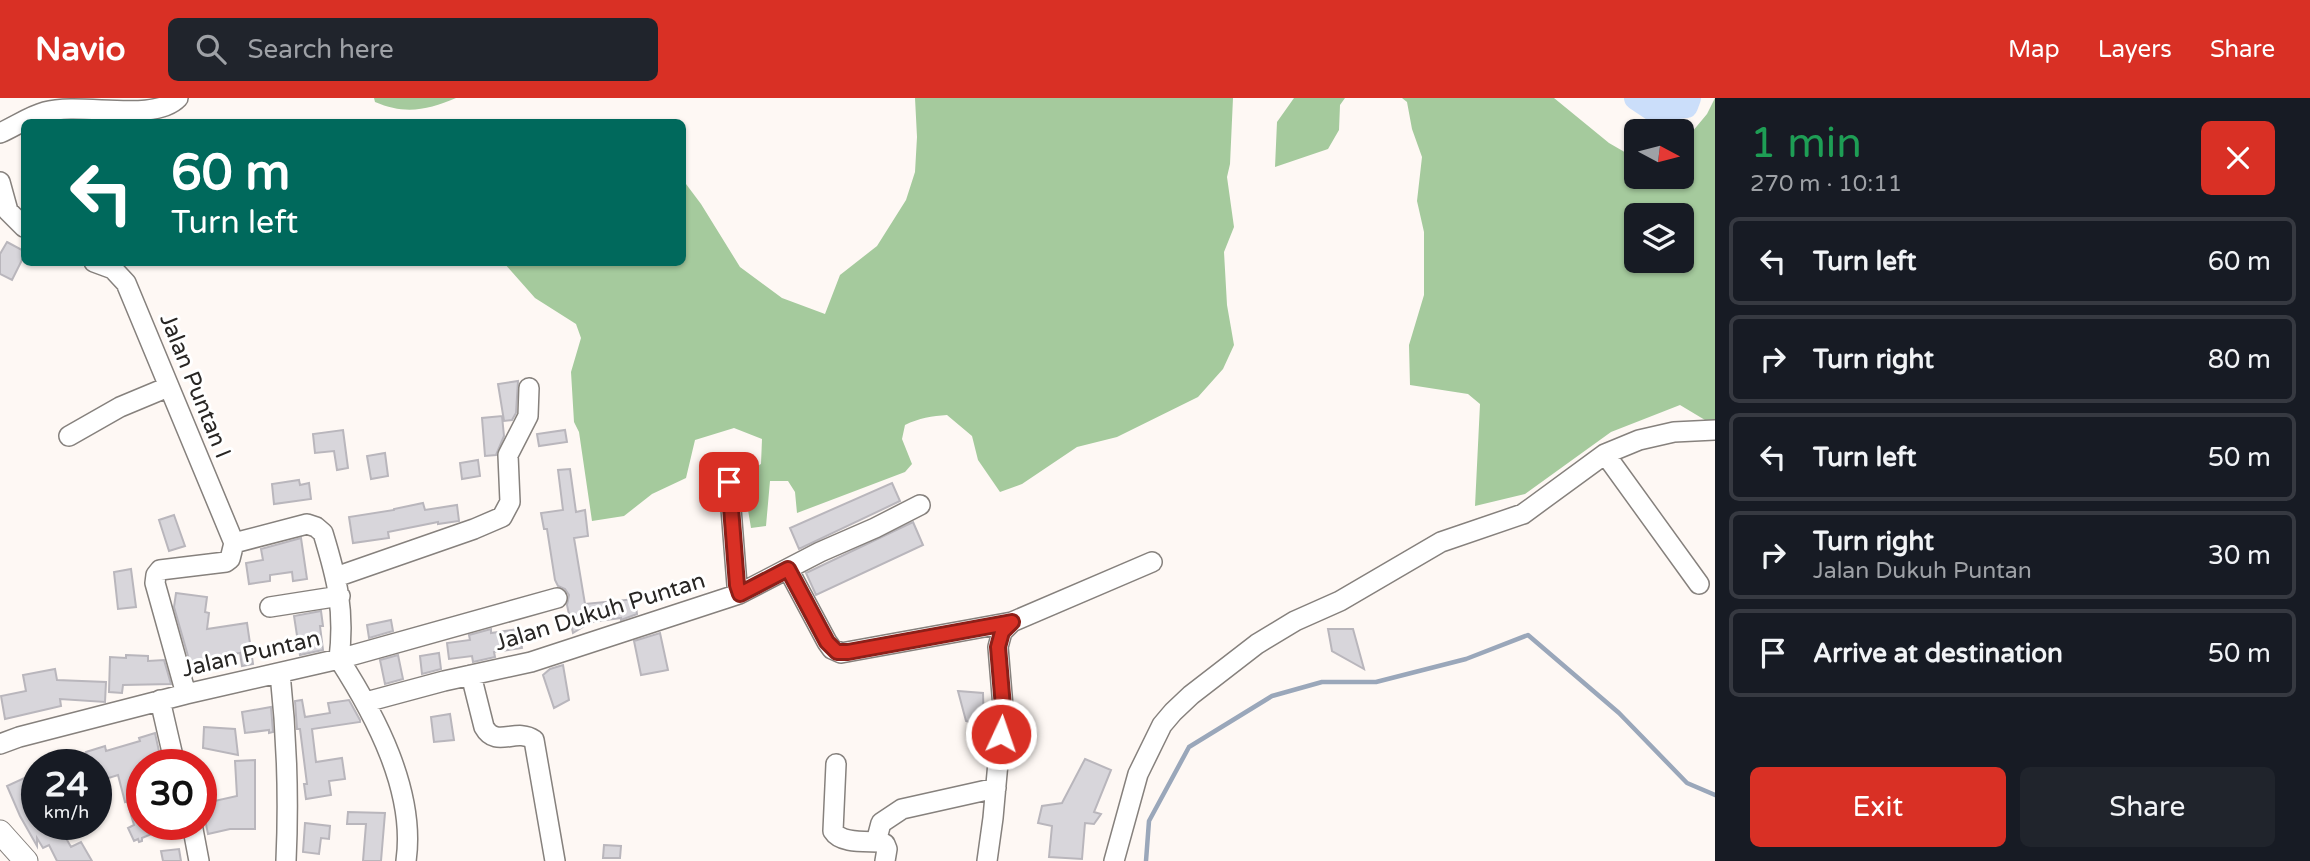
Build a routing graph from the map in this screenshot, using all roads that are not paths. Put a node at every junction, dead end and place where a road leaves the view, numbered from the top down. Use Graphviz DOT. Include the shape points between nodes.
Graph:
graph roads {
  1 [pos="178,98"];
  2 [pos="145,105"];
  3 [pos="29,119"];
  4 [pos="21,123"];
  5 [pos="0,133"];
  6 [pos="0,181"];
  7 [pos="21,224"];
  8 [pos="105,266"];
  9 [pos="168,387"];
  10 [pos="529,388"];
  11 [pos="1715,430"];
  12 [pos="69,436"];
  13 [pos="1605,454"];
  14 [pos="729,482"];
  15 [pos="920,505"];
  16 [pos="234,543"];
  17 [pos="1152,562"];
  18 [pos="788,569"];
  19 [pos="1699,584"];
  20 [pos="338,587"];
  21 [pos="740,594"];
  22 [pos="557,598"];
  23 [pos="270,607"];
  24 [pos="1012,622"];
  25 [pos="339,659"];
  26 [pos="280,673"];
  27 [pos="471,675"];
  28 [pos="186,694"];
  29 [pos="160,700"];
  30 [pos="366,702"];
  31 [pos="0,744"];
  32 [pos="171,749"];
  33 [pos="836,764"];
  34 [pos="996,788"];
  35 [pos="0,832"];
  36 [pos="195,840"];
  37 [pos="876,842"];
  38 [pos="26,861"];
  39 [pos="199,861"];
  40 [pos="286,861"];
  41 [pos="406,861"];
  42 [pos="555,861"];
  43 [pos="885,861"];
  44 [pos="987,861"];
  45 [pos="1114,861"];
  1 -- 2 [label="street" via="158,110"];
  2 -- 3 [label="street" via="44,112"];
  4 -- 5 [label="street"];
  6 -- 7 [label="street" via="8,211"];
  8 -- 9 [label="street, Jalan Puntan I" via="126,284"];
  9 -- 12 [label="street"];
  9 -- 16 [label="street, Jalan Puntan I"];
  10 -- 20 [label="street" via="528,416 508,454 510,502 502,517"];
  11 -- 13 [label="street" via="1674,432"];
  13 -- 19 [label="street"];
  13 -- 45 [label="street" via="1523,514 1441,542 1339,601 1294,621 1257,644 1173,712 1138,774"];
  14 -- 21 [label="street, Jalan Dukuh Puntan"];
  15 -- 18 [label="street"];
  16 -- 20 [label="street, Jalan Puntan" via="294,526 316,527 323,533"];
  16 -- 28 [label="street" via="226,562 160,570 156,575"];
  17 -- 24 [label="street"];
  18 -- 21 [label="street"];
  18 -- 24 [label="street" via="827,642 841,653"];
  20 -- 23 [label="street"];
  20 -- 25 [label="street, Jalan Puntan"];
  21 -- 27 [label="street, Jalan Dukuh Puntan" via="531,662"];
  22 -- 25 [label="street"];
  24 -- 34 [label="street" via="1002,632 998,647 1003,707"];
  25 -- 26 [label="street, Jalan Puntan"];
  25 -- 30 [label="street"];
  26 -- 28 [label="street, Jalan Puntan"];
  26 -- 40 [label="street" via="289,796"];
  27 -- 30 [label="street, Jalan Dukuh Puntan"];
  27 -- 42 [label="street" via="487,733 525,735 534,740"];
  28 -- 29 [label="street, Jalan Puntan"];
  29 -- 31 [label="street, Jalan Puntan"];
  29 -- 32 [label="street"];
  30 -- 41 [label="street" via="404,805"];
  33 -- 37 [label="street" via="833,831 842,839"];
  34 -- 37 [label="street" via="902,809 881,823"];
  34 -- 44 [label="street"];
  35 -- 38 [label="main road"];
  36 -- 39 [label="street"];
  37 -- 43 [label="street" via="886,846"];
}
